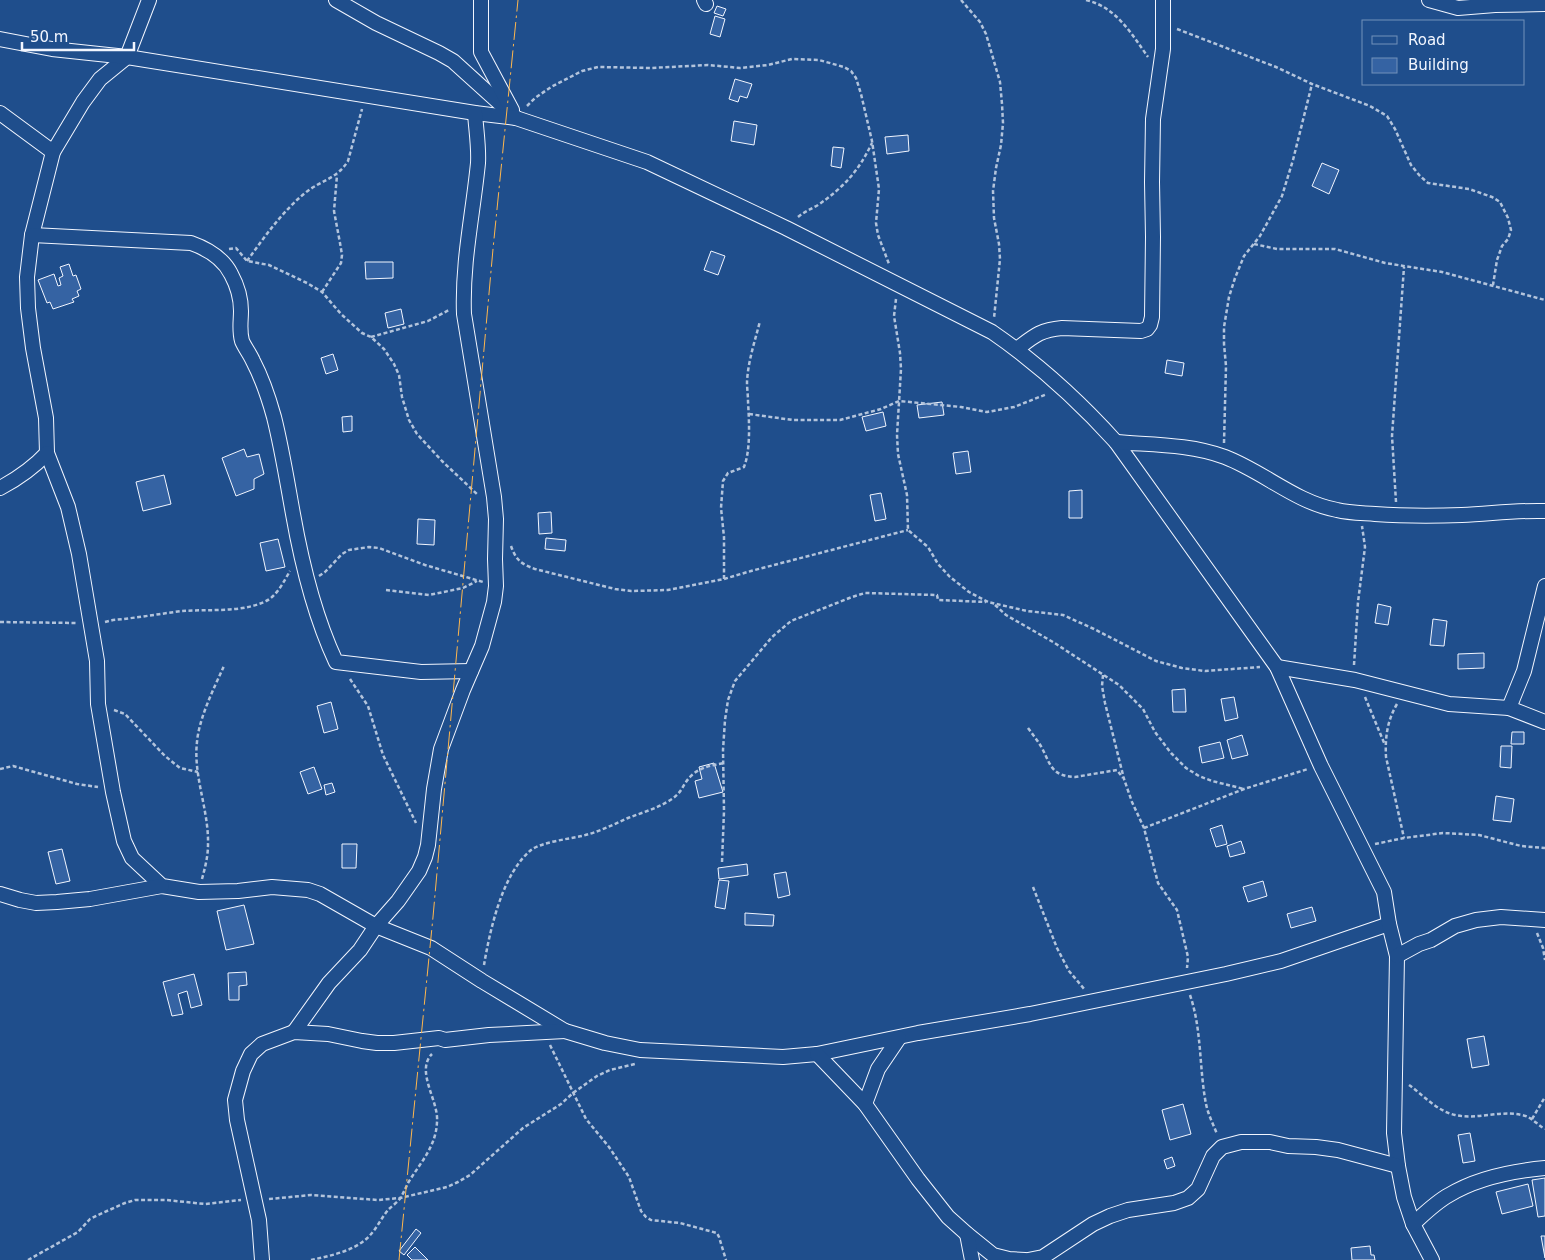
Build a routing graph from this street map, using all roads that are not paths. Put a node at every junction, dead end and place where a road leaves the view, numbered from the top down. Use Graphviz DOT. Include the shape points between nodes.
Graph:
graph roads {
  1 [pos="148,0"];
  2 [pos="336,0"];
  3 [pos="481,0"];
  4 [pos="1163,0"];
  5 [pos="1429,0"];
  6 [pos="1545,4"];
  7 [pos="0,39"];
  8 [pos="127,57"];
  9 [pos="475,113"];
  10 [pos="0,114"];
  11 [pos="516,118"];
  12 [pos="53,152"];
  13 [pos="32,235"];
  14 [pos="1017,349"];
  15 [pos="1116,442"];
  16 [pos="47,453"];
  17 [pos="0,488"];
  18 [pos="1545,511"];
  19 [pos="1545,586"];
  20 [pos="1277,667"];
  21 [pos="471,671"];
  22 [pos="1509,708"];
  23 [pos="1545,722"];
  24 [pos="162,886"];
  25 [pos="0,894"];
  26 [pos="1545,920"];
  27 [pos="1389,924"];
  28 [pos="376,926"];
  29 [pos="1397,956"];
  30 [pos="565,1031"];
  31 [pos="294,1032"];
  32 [pos="899,1038"];
  33 [pos="817,1054"];
  34 [pos="865,1104"];
  35 [pos="1398,1166"];
  36 [pos="1545,1168"];
  37 [pos="1413,1224"];
  38 [pos="967,1234"];
  39 [pos="262,1260"];
  40 [pos="972,1260"];
  41 [pos="1026,1260"];
  42 [pos="1432,1260"];
  1 -- 8 [label="street"];
  2 -- 11 [label="street" via="453,61"];
  3 -- 11 [label="street" via="482,52"];
  4 -- 14 [label="street" via="1163,49 1153,118 1150,325 1141,331 1049,330 1037,334"];
  5 -- 6 [label="street" via="1458,8"];
  7 -- 8 [label="street" via="52,49"];
  8 -- 9 [label="street"];
  8 -- 12 [label="street" via="100,79"];
  9 -- 11 [label="street"];
  9 -- 21 [label="street" via="478,161 466,250 464,314 494,497 496,586 482,646"];
  10 -- 12 [label="street"];
  11 -- 14 [label="street" via="647,162 898,284 992,332"];
  12 -- 13 [label="street"];
  13 -- 16 [label="street" via="27,277 28,308 46,418"];
  13 -- 21 [label="street" via="191,243 207,250 226,266 240,299 243,343 254,362 274,415 308,584 321,628 336,662 421,672"];
  14 -- 15 [label="street" via="1092,416"];
  15 -- 18 [label="street" via="1203,450 1259,473 1298,497 1338,511 1397,516"];
  15 -- 20 [label="street"];
  16 -- 17 [label="street" via="23,474"];
  16 -- 24 [label="street" via="68,507 79,554 97,661 98,704 124,841 132,858"];
  19 -- 22 [label="street" via="1524,671"];
  20 -- 22 [label="street" via="1355,680 1449,704"];
  20 -- 27 [label="street" via="1321,766 1384,892"];
  21 -- 28 [label="street" via="441,749 425,857 398,901"];
  22 -- 23 [label="street"];
  24 -- 25 [label="street" via="90,900 57,902 36,903"];
  24 -- 28 [label="street" via="199,892 272,887 308,890"];
  26 -- 29 [label="street" via="1501,917 1476,920 1455,926"];
  27 -- 29 [label="street"];
  27 -- 32 [label="street" via="1281,961"];
  28 -- 30 [label="street" via="431,948"];
  28 -- 31 [label="street"];
  29 -- 35 [label="street" via="1394,1133"];
  30 -- 31 [label="street" via="439,1038 394,1044"];
  30 -- 33 [label="street" via="640,1050 783,1057"];
  31 -- 39 [label="street" via="262,1044 251,1054 235,1100 259,1220"];
  32 -- 33 [label="street"];
  32 -- 34 [label="street" via="878,1069"];
  33 -- 34 [label="street"];
  34 -- 38 [label="street" via="918,1179 948,1217"];
  35 -- 37 [label="street"];
  35 -- 41 [label="street" via="1338,1150 1241,1142 1222,1147 1213,1156 1198,1189 1188,1198 1110,1216 1043,1257"];
  36 -- 37 [label="street" via="1469,1184 1447,1196"];
  37 -- 42 [label="street"];
  38 -- 40 [label="street"];
  38 -- 41 [label="street" via="993,1254"];
}
